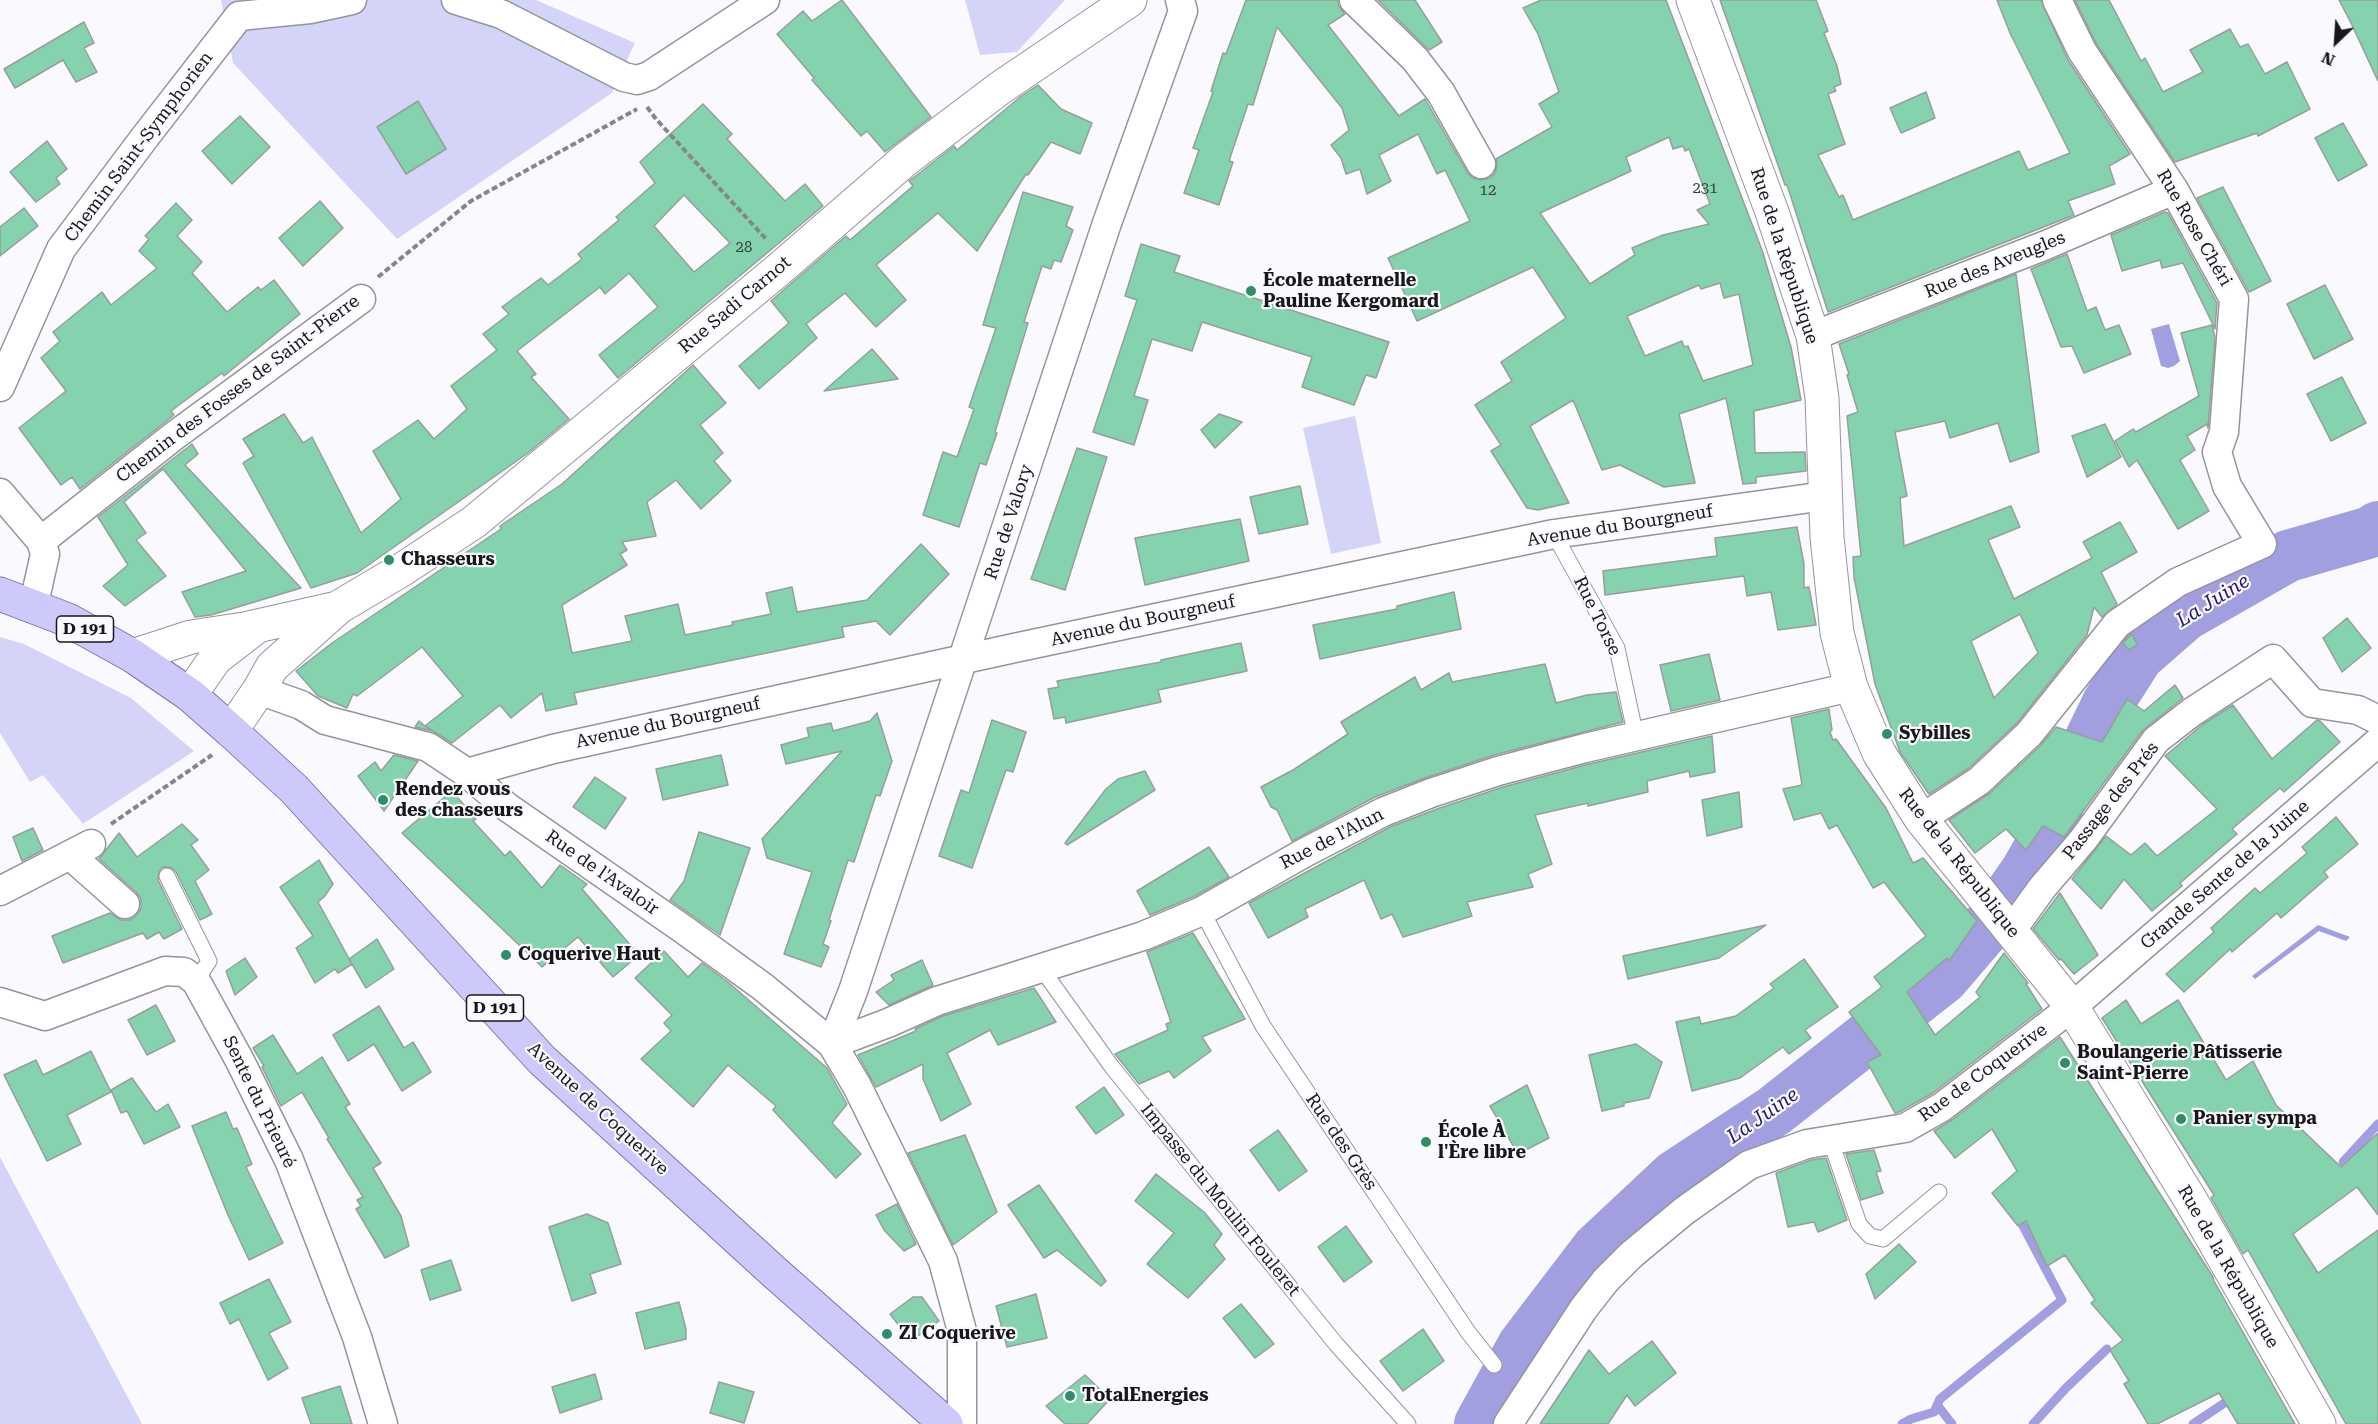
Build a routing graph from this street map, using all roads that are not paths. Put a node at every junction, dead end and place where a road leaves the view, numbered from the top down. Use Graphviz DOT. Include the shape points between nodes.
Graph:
graph roads {
  1 [pos="352,0"];
  2 [pos="456,0"];
  3 [pos="765,0"];
  4 [pos="1130,0"];
  5 [pos="1180,0"];
  6 [pos="1354,0"];
  7 [pos="1693,0"];
  8 [pos="2057,0"];
  9 [pos="1481,164"];
  10 [pos="2174,190"];
  11 [pos="361,299"];
  12 [pos="1813,336"];
  13 [pos="0,387"];
  14 [pos="0,493"];
  15 [pos="1825,496"];
  16 [pos="1554,534"];
  17 [pos="41,540"];
  18 [pos="0,594"];
  19 [pos="339,607"];
  20 [pos="33,608"];
  21 [pos="259,626"];
  22 [pos="133,656"];
  23 [pos="963,659"];
  24 [pos="1851,687"];
  25 [pos="259,690"];
  26 [pos="190,695"];
  27 [pos="2378,720"];
  28 [pos="231,732"];
  29 [pos="1636,737"];
  30 [pos="2378,742"];
  31 [pos="466,773"];
  32 [pos="1921,819"];
  33 [pos="167,876"];
  34 [pos="0,891"];
  35 [pos="125,904"];
  36 [pos="1202,911"];
  37 [pos="2011,931"];
  38 [pos="1041,968"];
  39 [pos="196,981"];
  40 [pos="0,1002"];
  41 [pos="2072,1007"];
  42 [pos="832,1044"];
  43 [pos="1830,1139"];
  44 [pos="1939,1192"];
  45 [pos="1494,1365"];
  46 [pos="2315,1422"];
  47 [pos="383,1424"];
  48 [pos="946,1424"];
  49 [pos="962,1424"];
  50 [pos="1408,1424"];
  51 [pos="1508,1424"];
  1 -- 13 [label="street, Chemin Saint-Symphorien" via="310,9 239,16 61,249"];
  2 -- 3 [label="street" via="501,14 624,77 641,92 649,76"];
  4 -- 19 [label="street, Rue Sadi Carnot" via="1000,88 905,160 474,522"];
  5 -- 23 [label="street, Rue de Valory" via="1183,11 1107,223"];
  6 -- 9 [label="street" via="1415,59 1441,93"];
  7 -- 12 [label="street, Rue de la République" via="1768,201"];
  8 -- 10 [label="street, Rue Rose Chéri" via="2082,51"];
  10 -- 12 [label="street, Rue des Aveugles"];
  10 -- 32 [label="street, Rue Rose Chéri" via="2234,299 2224,432 2217,452 2227,486 2262,544 2178,582 2117,624 2029,734 1979,782"];
  11 -- 17 [label="street, Chemin des Fosses de Saint-Pierre" via="174,436"];
  12 -- 15 [label="street, Rue de la République" via="1822,398"];
  14 -- 17 [label="street"];
  15 -- 16 [label="street, Avenue du Bourgneuf"];
  15 -- 24 [label="street, Rue de la République" via="1837,633"];
  16 -- 23 [label="street, Avenue du Bourgneuf"];
  16 -- 29 [label="lane, Rue Torse" via="1617,648"];
  17 -- 20 [label="street" via="45,554"];
  18 -- 20 [label="main road, D 191"];
  19 -- 21 [label="street, Rue Sadi Carnot"];
  19 -- 25 [label="street, Rue Sadi Carnot" via="272,667"];
  20 -- 22 [label="main road, D 191" via="68,620"];
  21 -- 22 [label="street, Rue Sadi Carnot" via="191,638"];
  21 -- 26 [label="street, Rue Sadi Carnot" via="215,659"];
  22 -- 26 [label="main road, Avenue de Coquerive / D 191"];
  23 -- 31 [label="street, Avenue du Bourgneuf" via="553,749"];
  23 -- 42 [label="street, Rue de Valory"];
  24 -- 29 [label="street, Rue de l'Alun"];
  24 -- 32 [label="street, Rue de la République" via="1879,753"];
  25 -- 28 [label="street, Rue Sadi Carnot"];
  25 -- 31 [label="street, Rue de l'Avaloir" via="301,705 325,720 428,747"];
  26 -- 28 [label="main road, Avenue de Coquerive / D 191"];
  27 -- 37 [label="street, Passage des Prés" via="2358,710 2312,703 2273,659 2156,740"];
  28 -- 48 [label="main road, Avenue de Coquerive / D 191" via="294,789 542,1060"];
  29 -- 36 [label="street, Rue de l'Alun" via="1498,771 1383,812"];
  30 -- 41 [label="street, Grande Sente de la Juine"];
  31 -- 42 [label="street, Rue de l'Avaloir" via="507,807 763,987"];
  32 -- 37 [label="street, Rue de la République"];
  33 -- 39 [label="lane" via="209,961"];
  34 -- 35 [label="street" via="81,850"];
  36 -- 38 [label="street, Rue de l'Alun" via="1143,936"];
  36 -- 45 [label="lane, Rue des Grès" via="1263,1026"];
  37 -- 41 [label="street, Rue de la République"];
  38 -- 42 [label="street, Rue de l'Alun" via="937,1001"];
  38 -- 50 [label="lane, Impasse du Moulin Fouleret" via="1112,1067 1336,1344"];
  39 -- 40 [label="street" via="184,972 165,971 45,1016"];
  39 -- 47 [label="street, Sente du Prieuré" via="289,1160 357,1337"];
  41 -- 43 [label="street, Rue de Coquerive" via="1942,1107 1905,1128"];
  41 -- 46 [label="street, Rue de la République" via="2190,1199"];
  42 -- 49 [label="street, Rue de l'Avaloir" via="857,1086 943,1261 962,1331"];
  43 -- 44 [label="lane" via="1859,1224 1870,1236 1882,1239"];
  43 -- 51 [label="street, Rue de Coquerive" via="1807,1143 1749,1165 1684,1210 1631,1255 1584,1308"];
}
